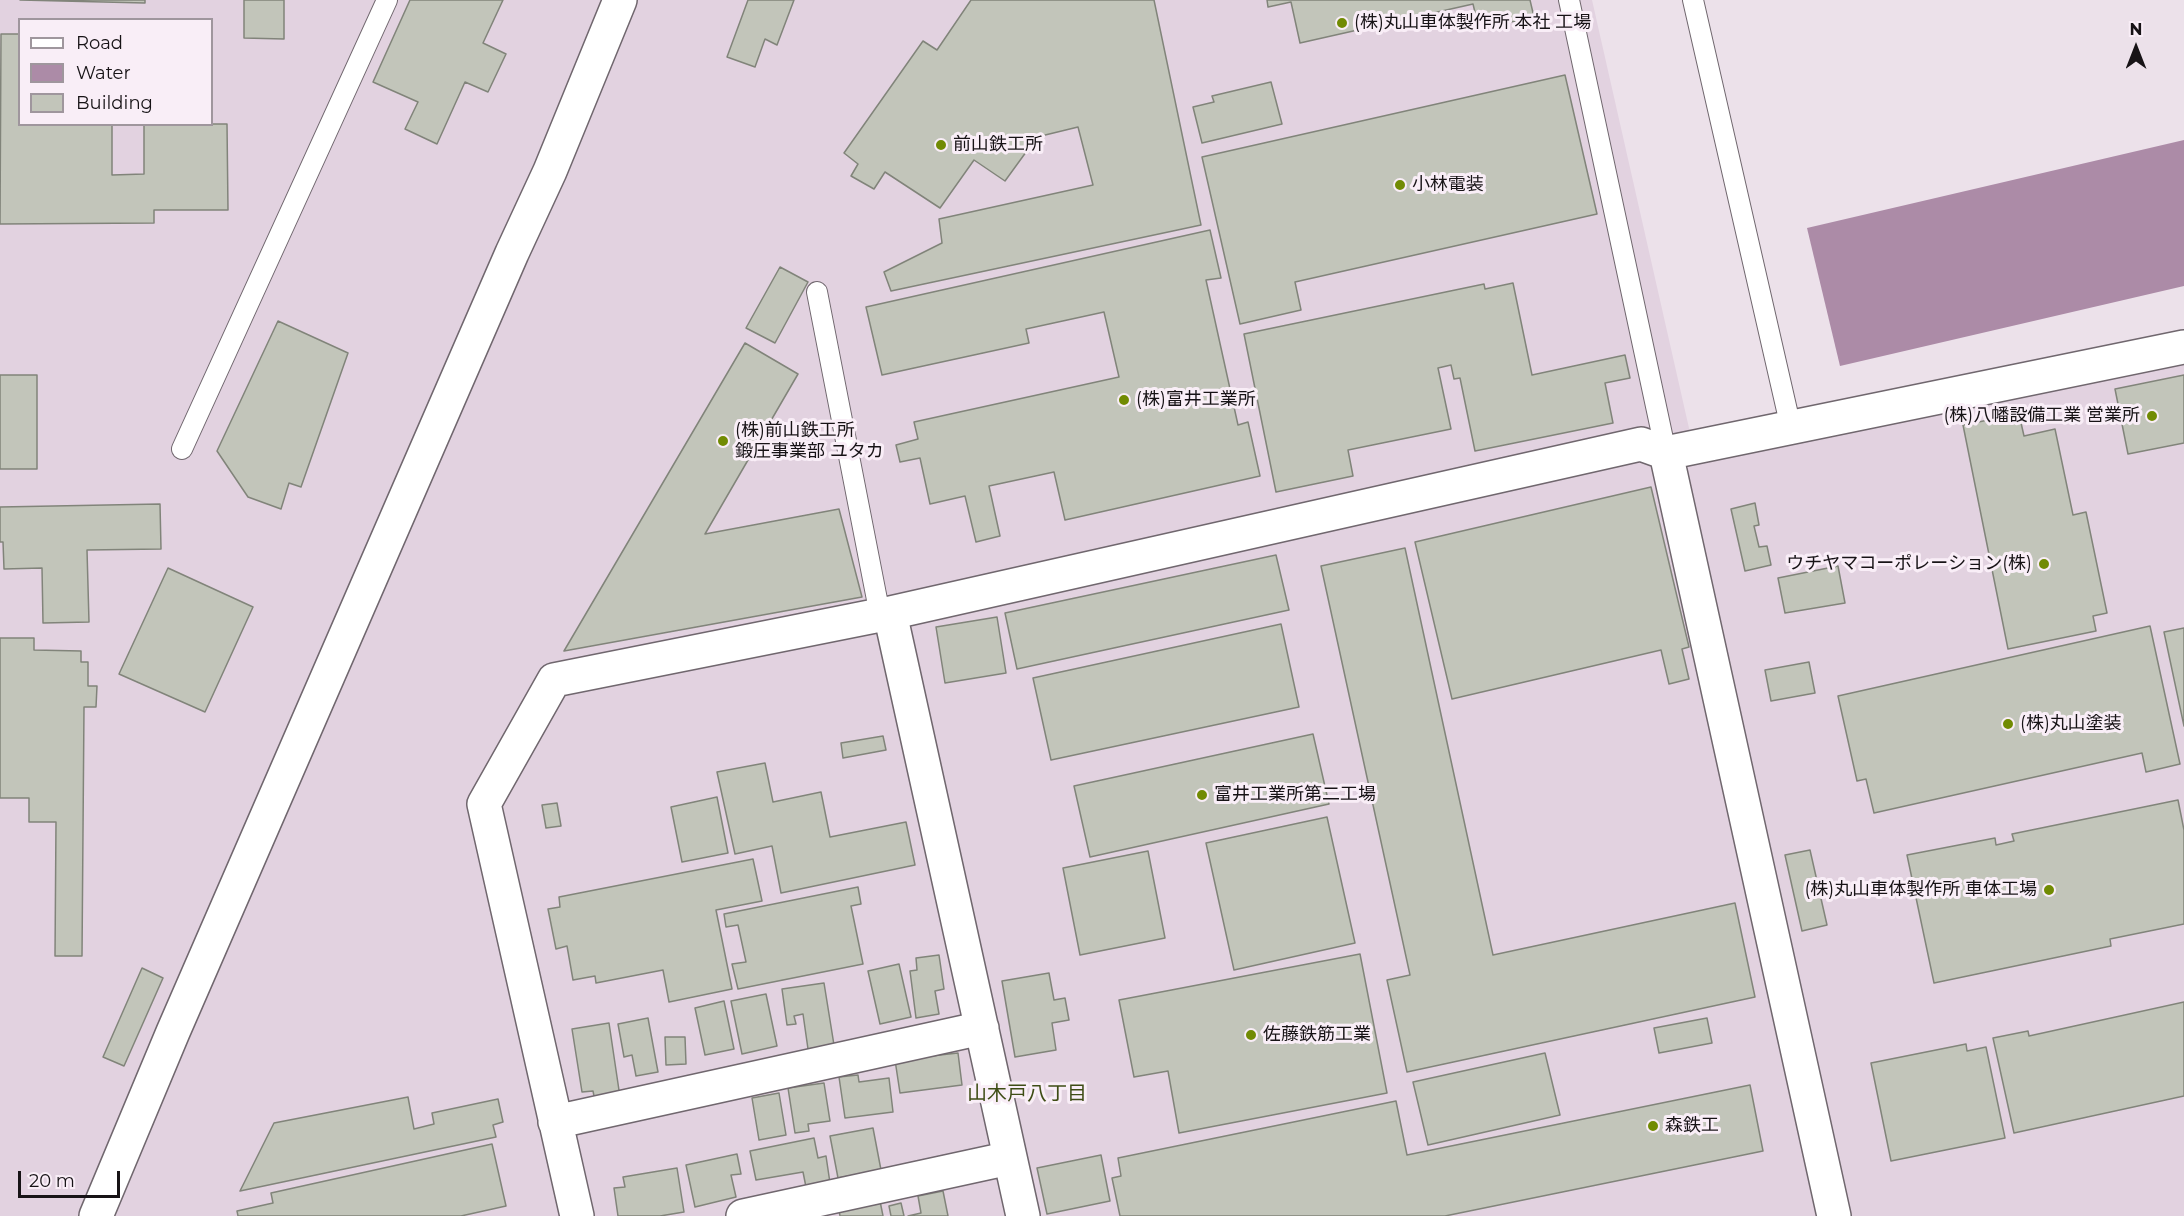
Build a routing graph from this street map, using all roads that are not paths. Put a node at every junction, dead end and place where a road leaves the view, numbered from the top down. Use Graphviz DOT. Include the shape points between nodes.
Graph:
graph roads {
  1 [pos="387,0"];
  2 [pos="620,0"];
  3 [pos="1569,0"];
  4 [pos="1693,0"];
  5 [pos="816,292"];
  6 [pos="2184,347"];
  7 [pos="1791,428"];
  8 [pos="182,449"];
  9 [pos="1666,453"];
  10 [pos="885,614"];
  11 [pos="982,1028"];
  12 [pos="555,1122"];
  13 [pos="1011,1158"];
  14 [pos="96,1216"];
  15 [pos="577,1216"];
  16 [pos="743,1216"];
  17 [pos="1023,1216"];
  18 [pos="1834,1216"];
  1 -- 8 [label="lane"];
  2 -- 14 [label="street" via="550,171 187,999"];
  3 -- 9 [label="lane"];
  4 -- 7 [label="lane"];
  5 -- 10 [label="lane"];
  6 -- 7 [label="street"];
  7 -- 9 [label="street"];
  9 -- 10 [label="street" via="1641,444"];
  9 -- 18 [label="street"];
  10 -- 11 [label="street"];
  10 -- 12 [label="street" via="554,680 484,804"];
  11 -- 12 [label="street"];
  11 -- 13 [label="street"];
  12 -- 15 [label="street"];
  13 -- 16 [label="street"];
  13 -- 17 [label="street"];
}
